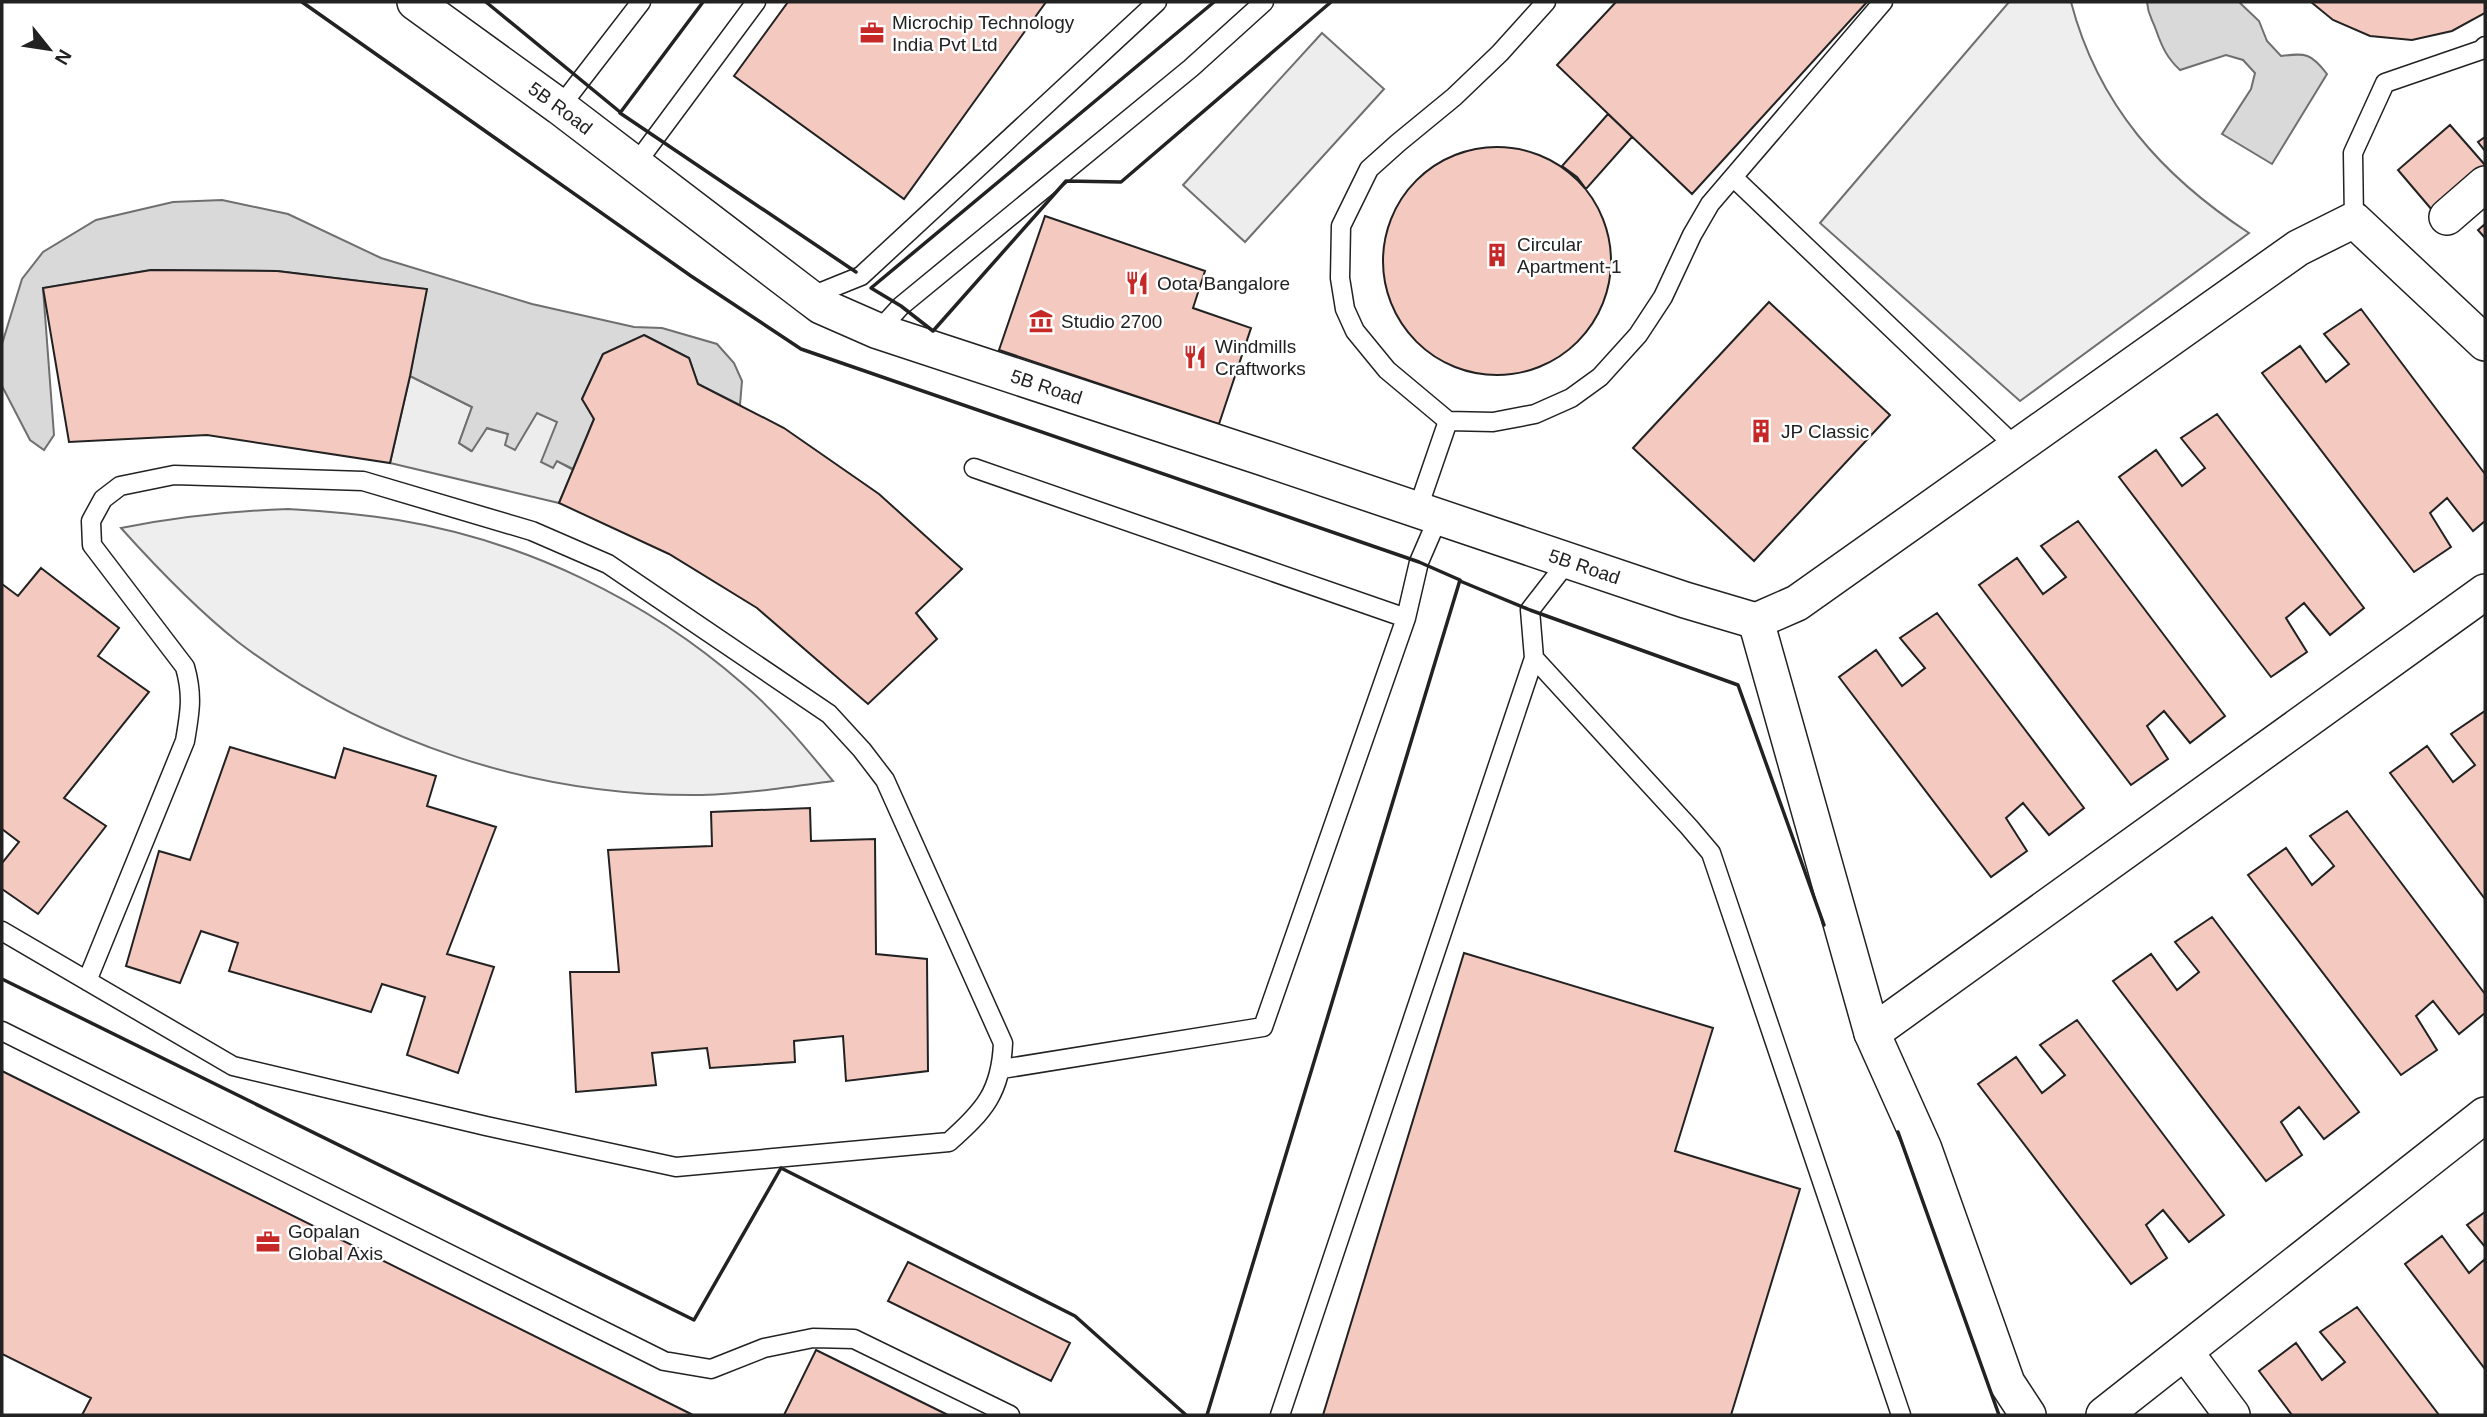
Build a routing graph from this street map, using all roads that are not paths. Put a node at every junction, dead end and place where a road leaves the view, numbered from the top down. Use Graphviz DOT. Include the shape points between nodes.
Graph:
graph roads {
  1 [pos="641,2"];
  2 [pos="756,2"];
  3 [pos="1157,2"];
  4 [pos="1264,2"];
  5 [pos="1546,2"];
  6 [pos="1883,2"];
  7 [pos="419,3"];
  8 [pos="2485,46"];
  9 [pos="560,107"];
  10 [pos="635,165"];
  11 [pos="1734,177"];
  12 [pos="2485,184"];
  13 [pos="2446,217"];
  14 [pos="2354,220"];
  15 [pos="808,297"];
  16 [pos="878,331"];
  17 [pos="2485,344"];
  18 [pos="1448,421"];
  19 [pos="2016,447"];
  20 [pos="974,468"];
  21 [pos="1428,514"];
  22 [pos="1568,561"];
  23 [pos="2485,592"];
  24 [pos="1406,618"];
  25 [pos="1756,621"];
  26 [pos="1534,658"];
  27 [pos="2,931"];
  28 [pos="87,981"];
  29 [pos="2,1031"];
  30 [pos="1872,1033"];
  31 [pos="1002,1069"];
  32 [pos="2485,1115"];
  33 [pos="2185,1352"];
  34 [pos="1010,1415"];
  35 [pos="1280,1415"];
  36 [pos="1901,1415"];
  37 [pos="2028,1415"];
  38 [pos="2104,1415"];
  39 [pos="2232,1415"];
  1 -- 9 [label="lane"];
  2 -- 10 [label="lane"];
  3 -- 15 [label="lane" via="861,276"];
  4 -- 16 [label="lane" via="1191,68 901,306"];
  5 -- 18 [label="lane" via="1454,97 1369,169 1341,226 1340,278 1345,309 1355,331 1387,370"];
  6 -- 11 [label="lane"];
  7 -- 9 [label="street, 5B Road"];
  8 -- 14 [label="lane" via="2385,83 2353,153"];
  9 -- 10 [label="street, 5B Road"];
  10 -- 15 [label="street, 5B Road"];
  11 -- 18 [label="lane" via="1704,215 1663,297 1638,335 1600,377 1571,398 1535,414 1493,422"];
  11 -- 19 [label="lane"];
  12 -- 13 [label="street"];
  14 -- 17 [label="street"];
  14 -- 19 [label="street" via="2298,248"];
  15 -- 16 [label="street, 5B Road"];
  16 -- 21 [label="street, 5B Road"];
  18 -- 21 [label="lane"];
  19 -- 25 [label="street" via="1797,603"];
  20 -- 24 [label="lane"];
  21 -- 22 [label="street, 5B Road"];
  21 -- 24 [label="lane"];
  22 -- 25 [label="street, 5B Road"];
  22 -- 26 [label="lane" via="1530,610"];
  23 -- 30 [label="street"];
  24 -- 31 [label="lane" via="1262,1027"];
  25 -- 30 [label="street"];
  26 -- 35 [label="lane"];
  26 -- 36 [label="lane" via="1711,853"];
  27 -- 28 [label="lane"];
  28 -- 31 [label="lane" via="233,1066 676,1167 949,1142 975,1118 993,1093"];
  28 -- 31 [label="lane" via="185,741 191,707 185,667 92,545 91,521 103,499 120,486 174,475 363,481 532,531 608,564 829,714 885,780 1003,1043"];
  29 -- 34 [label="lane" via="664,1361 710,1369 764,1348 813,1338 854,1339"];
  30 -- 37 [label="street" via="1924,1149 2007,1383"];
  32 -- 33 [label="street"];
  33 -- 38 [label="street"];
  33 -- 39 [label="street"];
}
